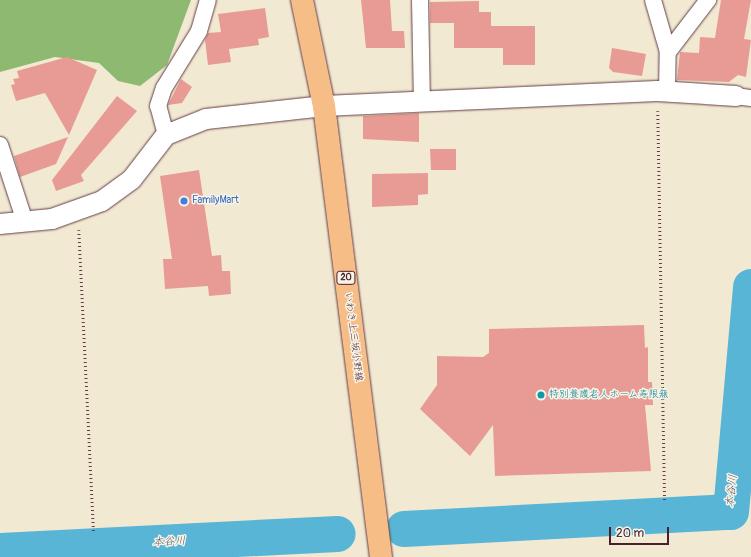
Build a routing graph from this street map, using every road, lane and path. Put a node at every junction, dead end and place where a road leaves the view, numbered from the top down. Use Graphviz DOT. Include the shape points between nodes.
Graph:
graph roads {
  1 [pos="208,0"];
  2 [pos="302,0"];
  3 [pos="420,0"];
  4 [pos="653,0"];
  5 [pos="708,0"];
  6 [pos="668,52"];
  7 [pos="662,91"];
  8 [pos="744,97"];
  9 [pos="422,102"];
  10 [pos="324,106"];
  11 [pos="166,135"];
  12 [pos="0,145"];
  13 [pos="78,212"];
  14 [pos="25,222"];
  15 [pos="0,224"];
  16 [pos="665,502"];
  17 [pos="94,532"];
  18 [pos="381,557"];
  1 -- 11 [label="street" via="199,31 164,88 158,106"];
  2 -- 10 [label="main road, いわき上三坂小野線 / 20"];
  3 -- 9 [label="street"];
  4 -- 6 [label="street"];
  5 -- 6 [label="street"];
  6 -- 7 [label="street"];
  7 -- 8 [label="street"];
  7 -- 9 [label="street"];
  7 -- 16 [label="path"];
  9 -- 10 [label="street"];
  10 -- 11 [label="street" via="206,119"];
  10 -- 18 [label="main road, いわき上三坂小野線 / 20"];
  11 -- 13 [label="street" via="132,179 102,201"];
  12 -- 14 [label="street"];
  13 -- 14 [label="street"];
  13 -- 17 [label="path"];
  14 -- 15 [label="street"];
}
